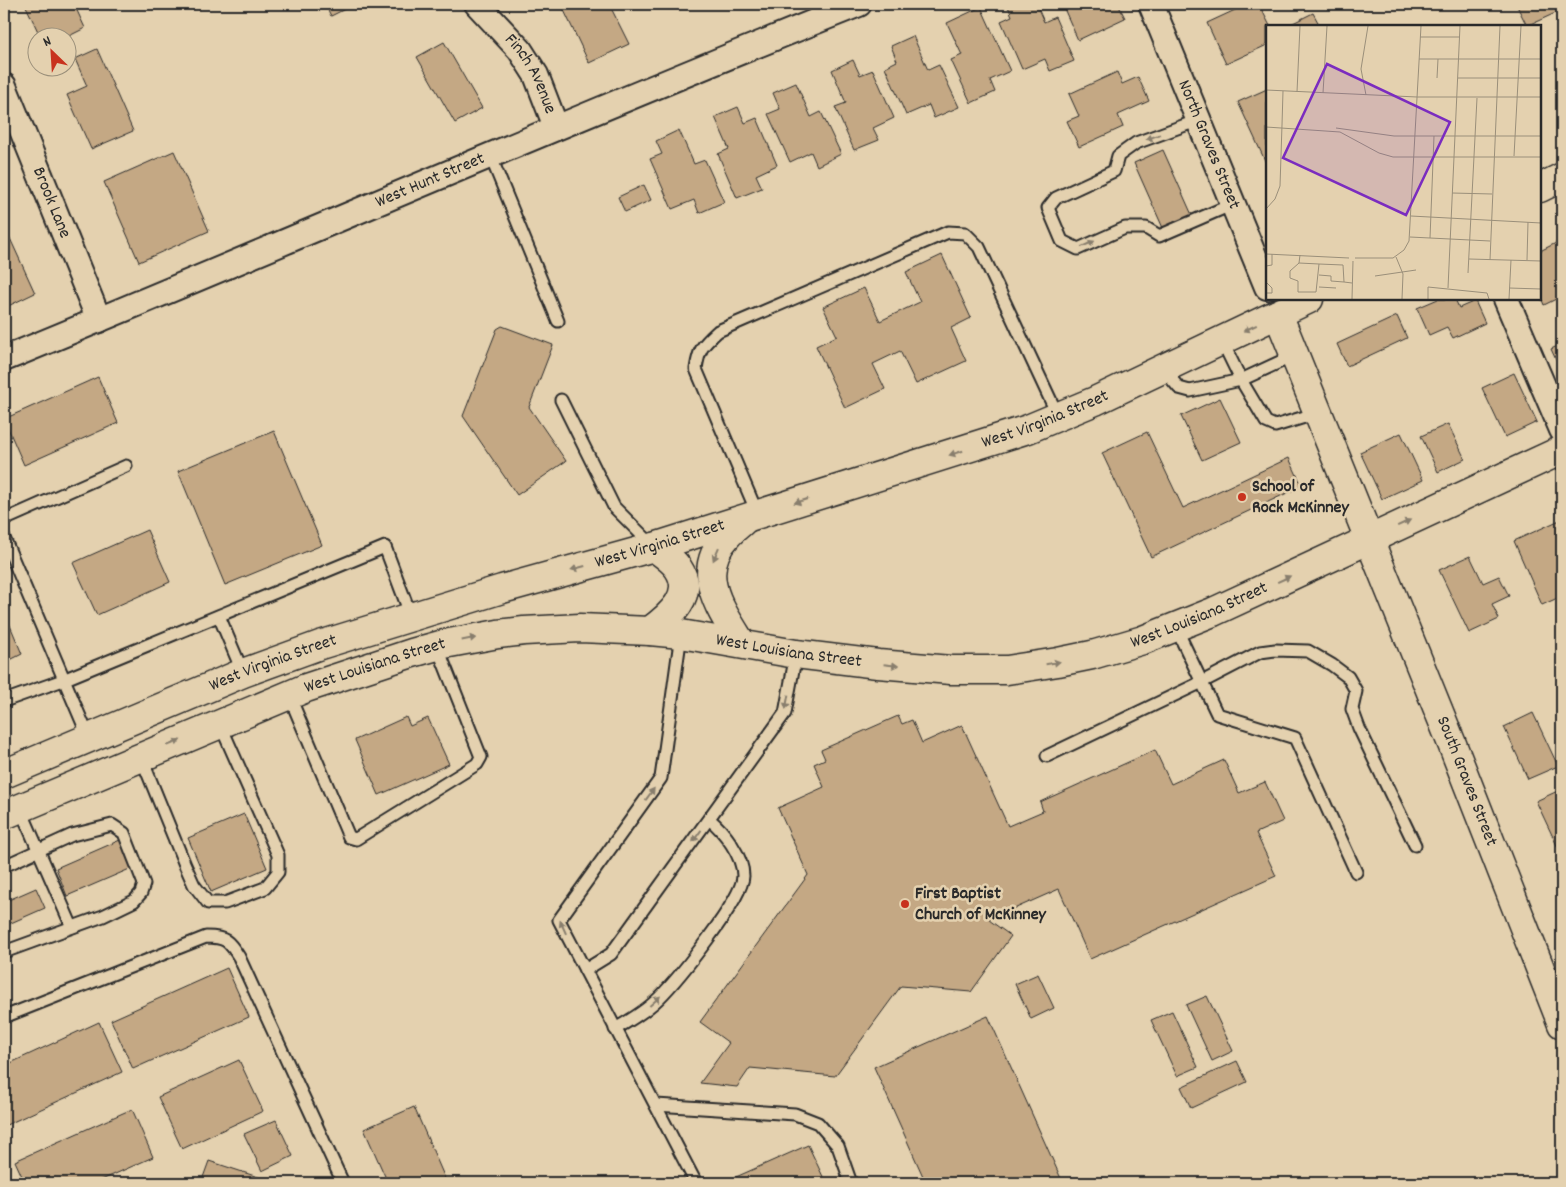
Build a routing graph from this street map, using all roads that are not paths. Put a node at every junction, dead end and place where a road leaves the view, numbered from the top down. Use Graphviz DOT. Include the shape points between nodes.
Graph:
graph roads {
  1 [pos="477,4"];
  2 [pos="859,4"];
  3 [pos="1151,4"];
  4 [pos="4,86"];
  5 [pos="1199,120"];
  6 [pos="556,127"];
  7 [pos="490,155"];
  8 [pos="1562,177"];
  9 [pos="1541,188"];
  10 [pos="1233,204"];
  11 [pos="1266,285"];
  12 [pos="1305,300"];
  13 [pos="1506,300"];
  14 [pos="1275,306"];
  15 [pos="99,320"];
  16 [pos="558,321"];
  17 [pos="1222,340"];
  18 [pos="1295,355"];
  19 [pos="4,359"];
  20 [pos="1162,369"];
  21 [pos="1241,380"];
  22 [pos="561,400"];
  23 [pos="1318,412"];
  24 [pos="1059,417"];
  25 [pos="1562,430"];
  26 [pos="1562,450"];
  27 [pos="126,466"];
  28 [pos="753,516"];
  29 [pos="4,520"];
  30 [pos="4,538"];
  31 [pos="1369,540"];
  32 [pos="654,547"];
  33 [pos="219,616"];
  34 [pos="411,616"];
  35 [pos="1176,628"];
  36 [pos="650,631"];
  37 [pos="681,634"];
  38 [pos="742,644"];
  39 [pos="437,646"];
  40 [pos="796,654"];
  41 [pos="243,673"];
  42 [pos="63,680"];
  43 [pos="1202,682"];
  44 [pos="289,695"];
  45 [pos="4,702"];
  46 [pos="257,708"];
  47 [pos="220,724"];
  48 [pos="88,738"];
  49 [pos="1047,756"];
  50 [pos="141,757"];
  51 [pos="4,774"];
  52 [pos="12,812"];
  53 [pos="709,819"];
  54 [pos="1415,845"];
  55 [pos="39,849"];
  56 [pos="4,866"];
  57 [pos="1356,872"];
  58 [pos="72,927"];
  59 [pos="4,952"];
  60 [pos="585,970"];
  61 [pos="4,1017"];
  62 [pos="1562,1024"];
  63 [pos="615,1029"];
  64 [pos="656,1105"];
  65 [pos="343,1183"];
  66 [pos="696,1183"];
  67 [pos="851,1183"];
  1 -- 6 [label="street, Finch Avenue" via="520,50 536,74"];
  2 -- 6 [label="street, West Hunt Street"];
  3 -- 5 [label="street, North Graves Street"];
  4 -- 15 [label="street, Brook Lane"];
  5 -- 10 [label="street, North Graves Street"];
  5 -- 10 [label="lane, one-way" via="1136,143 1118,156 1114,171 1056,198 1048,208 1051,216 1062,241 1078,249 1125,228 1146,228 1160,236"];
  6 -- 7 [label="street, West Hunt Street"];
  7 -- 15 [label="street, West Hunt Street"];
  7 -- 16 [label="lane"];
  8 -- 9 [label="main road"];
  10 -- 11 [label="street, North Graves Street"];
  12 -- 14 [label="main road, West Virginia Street"];
  13 -- 25 [label="street"];
  14 -- 17 [label="main road, West Virginia Street, one-way"];
  14 -- 18 [label="main road"];
  15 -- 19 [label="street, West Hunt Street"];
  17 -- 20 [label="main road, West Virginia Street"];
  17 -- 21 [label="lane"];
  18 -- 21 [label="lane"];
  18 -- 23 [label="main road"];
  20 -- 21 [label="lane" via="1179,388 1190,391"];
  20 -- 24 [label="main road, West Virginia Street"];
  21 -- 23 [label="lane" via="1266,422 1275,426"];
  22 -- 32 [label="lane" via="614,507"];
  23 -- 31 [label="main road"];
  24 -- 28 [label="main road, West Virginia Street, one-way"];
  24 -- 28 [label="lane" via="979,247 965,233 948,232 718,331 698,353 696,369"];
  31 -- 26 [label="main road, West Louisiana Street, one-way"];
  27 -- 29 [label="lane"];
  28 -- 32 [label="main road, West Virginia Street"];
  28 -- 38 [label="main road, one-way" via="727,535 719,546 711,577 717,600"];
  30 -- 42 [label="lane"];
  35 -- 31 [label="main road, West Louisiana Street, one-way"];
  31 -- 62 [label="main road, South Graves Street"];
  32 -- 34 [label="main road, West Virginia Street, one-way"];
  32 -- 36 [label="main road" via="677,567 683,578 683,589 682,599 675,610"];
  33 -- 34 [label="lane" via="385,547"];
  33 -- 41 [label="lane"];
  33 -- 42 [label="lane"];
  34 -- 41 [label="main road, West Virginia Street"];
  40 -- 35 [label="main road, West Louisiana Street, one-way" via="916,668 1007,670 1092,655"];
  35 -- 43 [label="lane"];
  36 -- 37 [label="main road, West Louisiana Street"];
  39 -- 36 [label="main road, West Louisiana Street, one-way" via="524,631 580,628"];
  37 -- 38 [label="main road, West Louisiana Street"];
  60 -- 37 [label="lane, one-way" via="559,920 662,778"];
  38 -- 40 [label="main road, West Louisiana Street"];
  39 -- 44 [label="main road, West Louisiana Street"];
  39 -- 44 [label="lane" via="481,757 477,764 356,839 349,838"];
  40 -- 53 [label="lane, one-way" via="785,713"];
  41 -- 46 [label="main road"];
  41 -- 48 [label="main road, West Virginia Street"];
  42 -- 45 [label="lane"];
  42 -- 48 [label="lane"];
  43 -- 49 [label="lane"];
  43 -- 54 [label="lane" via="1260,652 1275,650 1308,651 1348,677 1356,691 1352,708 1359,728"];
  43 -- 57 [label="lane" via="1217,714 1295,738"];
  44 -- 46 [label="main road, West Louisiana Street"];
  46 -- 47 [label="main road, West Louisiana Street"];
  50 -- 47 [label="main road, West Louisiana Street, one-way"];
  47 -- 50 [label="lane" via="278,855 278,872 265,888 225,903 208,903 185,865"];
  48 -- 51 [label="main road, West Virginia Street"];
  50 -- 52 [label="main road, West Louisiana Street"];
  52 -- 55 [label="lane"];
  53 -- 60 [label="lane, one-way" via="611,954"];
  63 -- 53 [label="lane, one-way" via="658,999 700,949 737,894 743,878 740,861 727,838"];
  55 -- 56 [label="lane"];
  55 -- 58 [label="lane"];
  55 -- 58 [label="lane" via="72,835 112,825 124,833 144,884 141,893 134,901"];
  58 -- 59 [label="lane"];
  60 -- 63 [label="lane"];
  61 -- 65 [label="lane" via="206,937 219,937 231,944 239,957"];
  63 -- 64 [label="lane"];
  64 -- 66 [label="lane"];
  64 -- 67 [label="lane" via="803,1117 818,1123 838,1146"];
}
